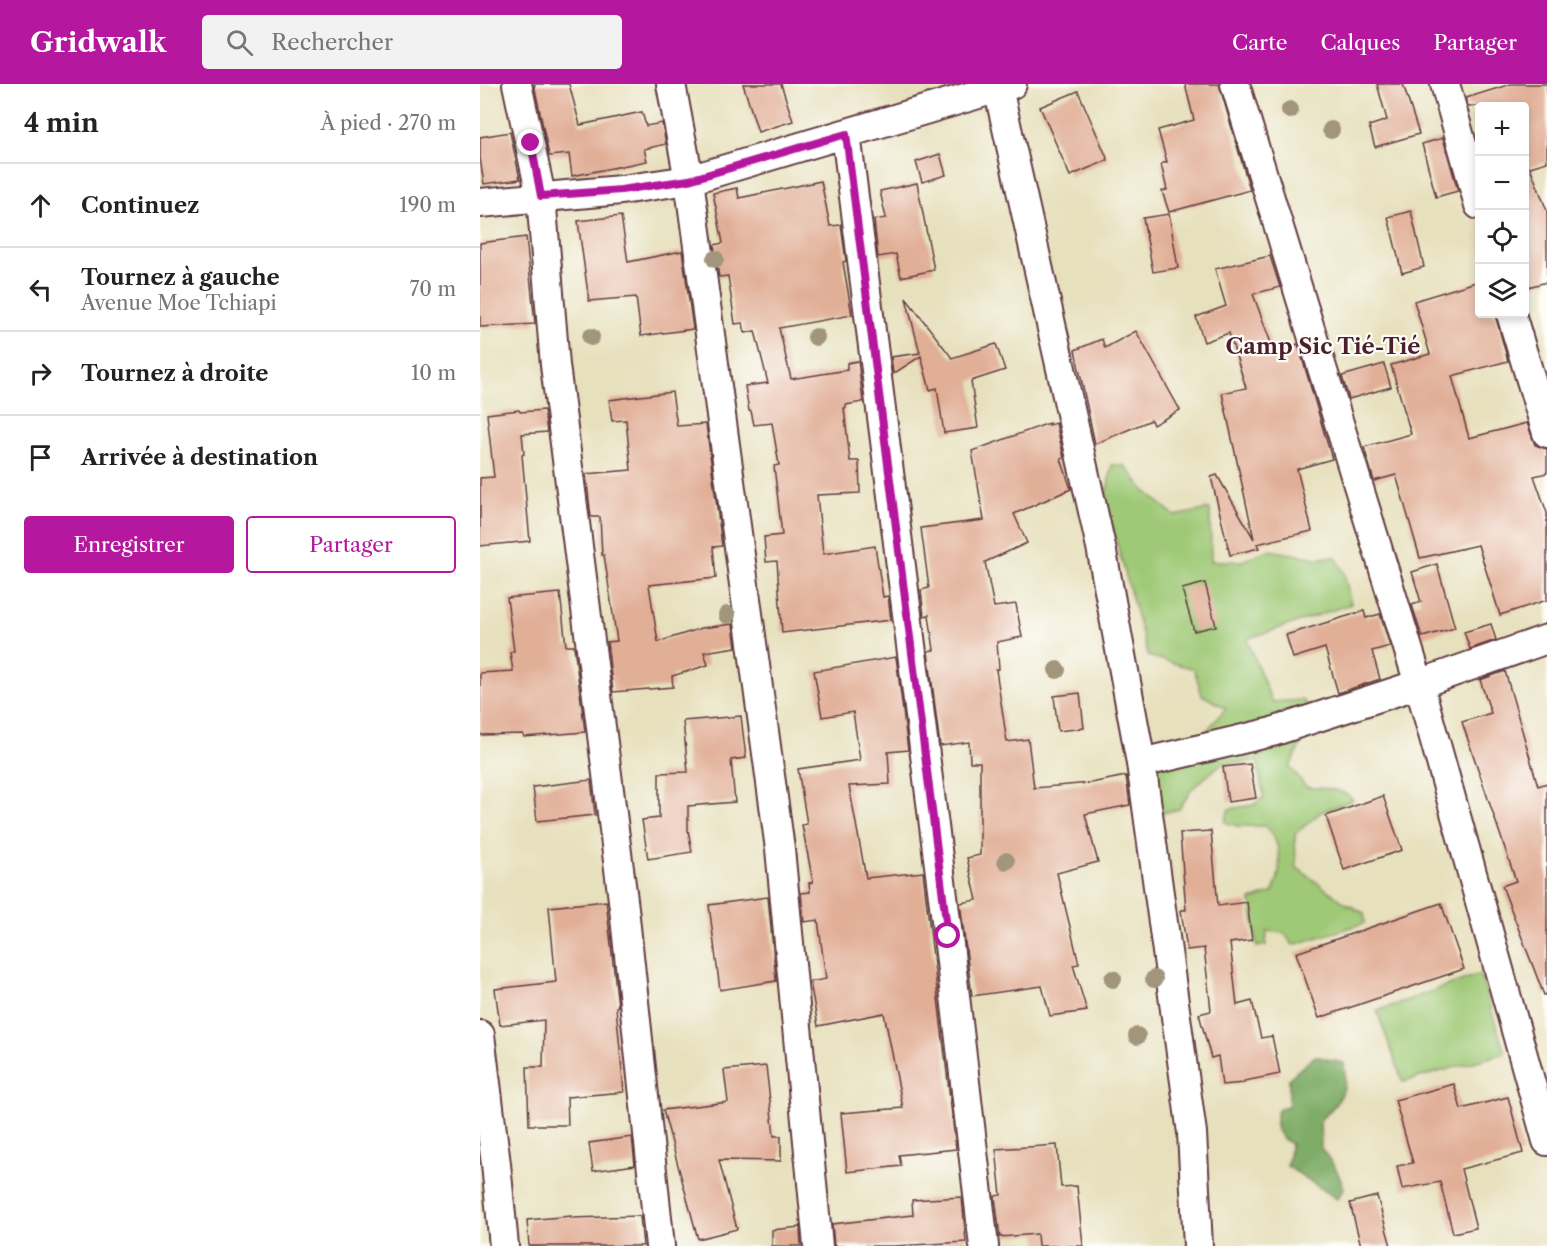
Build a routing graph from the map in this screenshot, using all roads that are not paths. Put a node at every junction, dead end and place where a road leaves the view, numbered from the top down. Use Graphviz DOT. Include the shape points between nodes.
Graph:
graph roads {
  1 [pos="517,84"];
  2 [pos="671,84"];
  3 [pos="1235,84"];
  4 [pos="1445,84"];
  5 [pos="1005,86"];
  6 [pos="846,134"];
  7 [pos="689,180"];
  8 [pos="1475,191"];
  9 [pos="541,196"];
  10 [pos="480,203"];
  11 [pos="1511,318"];
  12 [pos="1547,433"];
  13 [pos="1547,639"];
  14 [pos="1419,684"];
  15 [pos="1141,763"];
  16 [pos="480,1035"];
  17 [pos="1547,1141"];
  18 [pos="504,1246"];
  19 [pos="660,1246"];
  20 [pos="818,1246"];
  21 [pos="984,1246"];
  22 [pos="1198,1246"];
  1 -- 9 [label="street"];
  2 -- 7 [label="street"];
  3 -- 14 [label="street"];
  4 -- 8 [label="street"];
  5 -- 6 [label="street"];
  5 -- 15 [label="street" via="1101,547"];
  6 -- 7 [label="street"];
  6 -- 21 [label="street"];
  7 -- 9 [label="street"];
  7 -- 20 [label="street" via="780,849"];
  9 -- 10 [label="street"];
  9 -- 19 [label="street" via="555,365 624,908"];
  11 -- 12 [label="street"];
  13 -- 14 [label="street"];
  14 -- 15 [label="street" via="1272,732"];
  14 -- 17 [label="street"];
  15 -- 22 [label="street" via="1192,1133"];
  16 -- 18 [label="street"];
}
